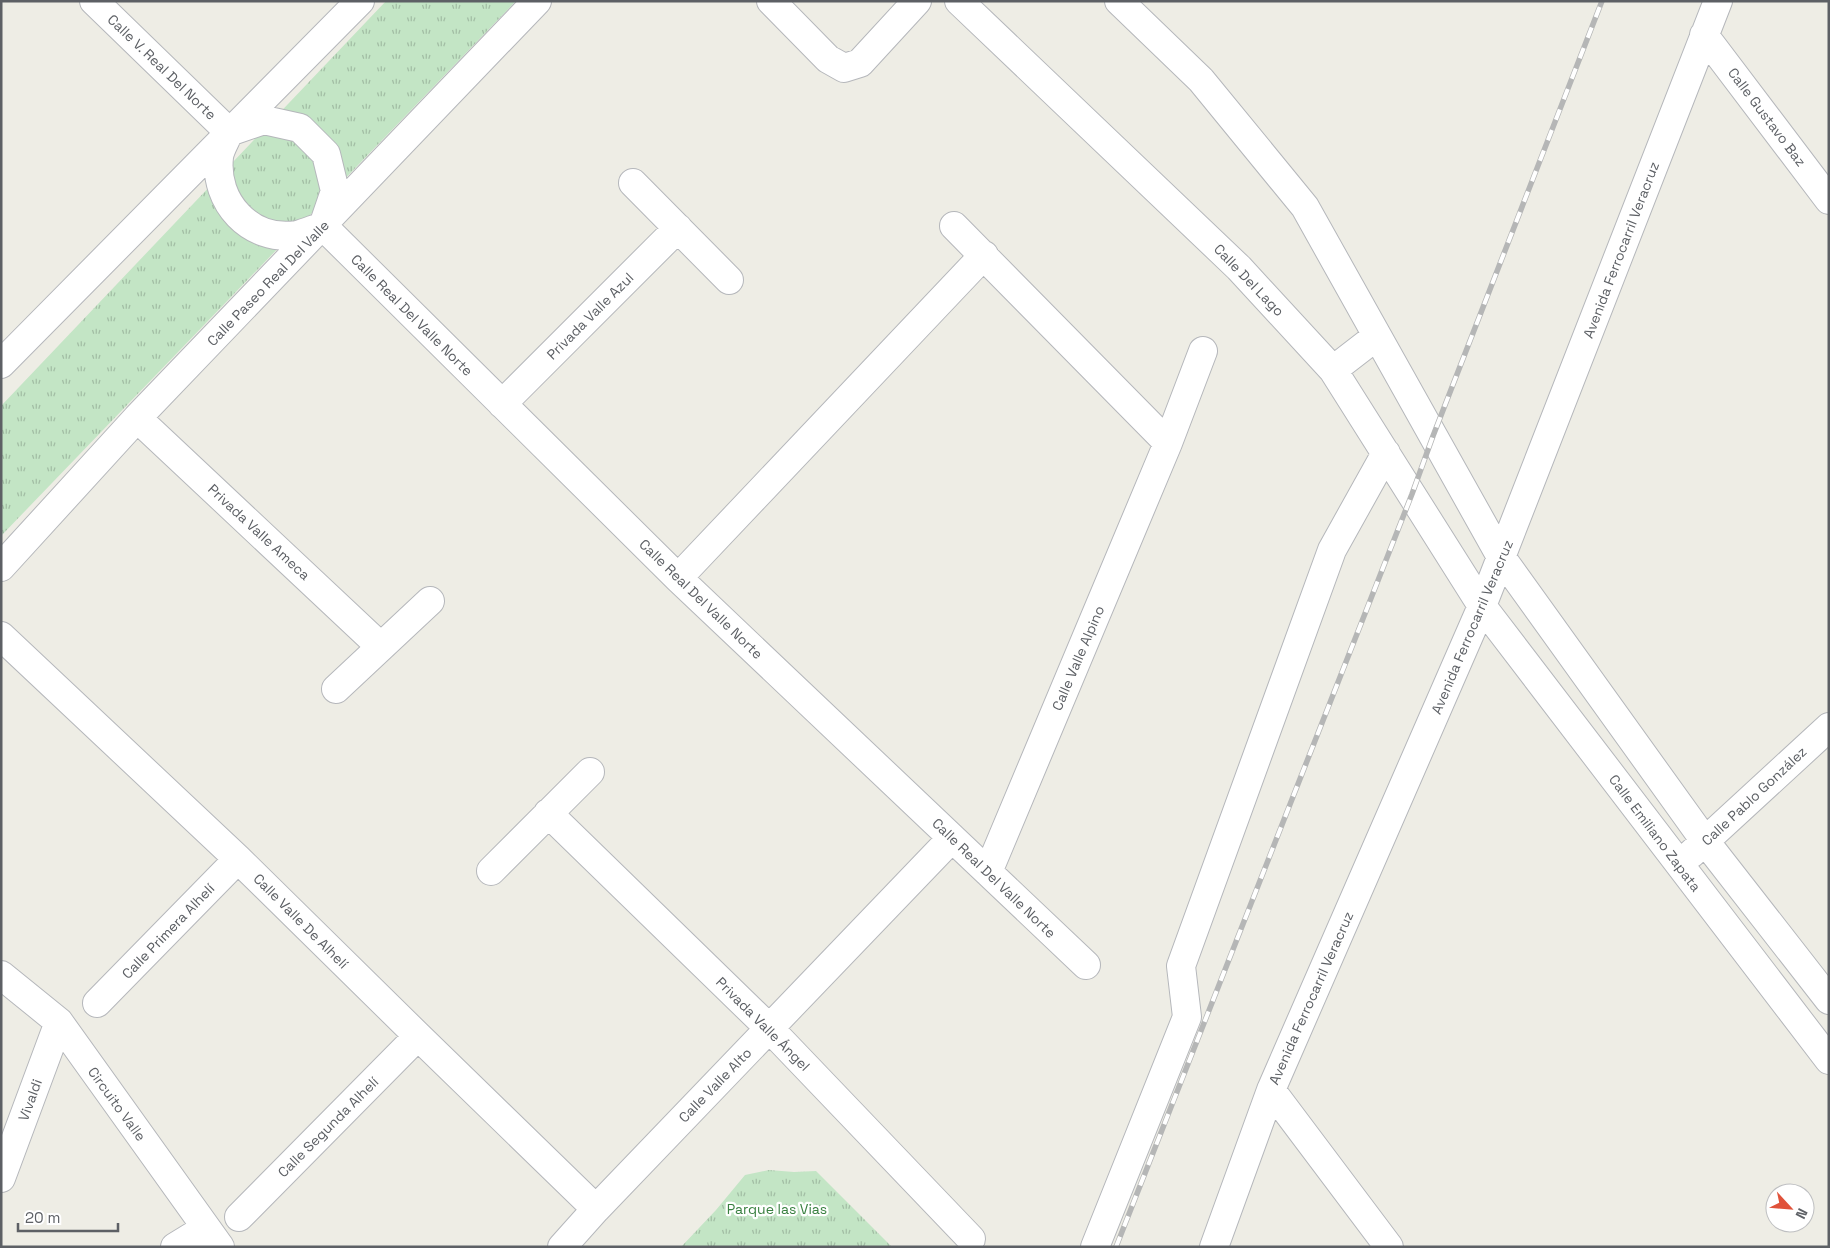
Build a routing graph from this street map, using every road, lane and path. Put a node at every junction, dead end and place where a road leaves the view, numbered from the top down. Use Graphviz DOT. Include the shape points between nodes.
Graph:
graph roads {
  1 [pos="94,1"];
  2 [pos="360,1"];
  3 [pos="537,1"];
  4 [pos="771,1"];
  5 [pos="917,1"];
  6 [pos="959,1"];
  7 [pos="1119,1"];
  8 [pos="1718,1"];
  9 [pos="1704,35"];
  10 [pos="229,132"];
  11 [pos="634,183"];
  12 [pos="1829,200"];
  13 [pos="322,226"];
  14 [pos="954,226"];
  15 [pos="678,228"];
  16 [pos="984,255"];
  17 [pos="728,280"];
  18 [pos="1376,336"];
  19 [pos="1203,351"];
  20 [pos="1,364"];
  21 [pos="1334,370"];
  22 [pos="502,404"];
  23 [pos="138,418"];
  24 [pos="1168,443"];
  25 [pos="1386,453"];
  26 [pos="1501,557"];
  27 [pos="1,567"];
  28 [pos="678,578"];
  29 [pos="430,600"];
  30 [pos="1482,606"];
  31 [pos="1,636"];
  32 [pos="381,646"];
  33 [pos="336,690"];
  34 [pos="1829,727"];
  35 [pos="590,772"];
  36 [pos="548,814"];
  37 [pos="952,838"];
  38 [pos="1705,841"];
  39 [pos="238,859"];
  40 [pos="1679,865"];
  41 [pos="491,872"];
  42 [pos="988,872"];
  43 [pos="1086,965"];
  44 [pos="1,975"];
  45 [pos="1829,1000"];
  46 [pos="97,1003"];
  47 [pos="58,1022"];
  48 [pos="770,1029"];
  49 [pos="418,1036"];
  50 [pos="1829,1060"];
  51 [pos="1271,1090"];
  52 [pos="1,1178"];
  53 [pos="596,1209"];
  54 [pos="239,1217"];
  55 [pos="213,1237"];
  56 [pos="971,1240"];
  57 [pos="175,1247"];
  58 [pos="562,1247"];
  59 [pos="1095,1247"];
  60 [pos="1214,1247"];
  61 [pos="1389,1247"];
  1 -- 10 [label="street, Calle V. Real Del Norte"];
  2 -- 10 [label="street"];
  3 -- 13 [label="street, Calle Paseo Real Del Valle"];
  4 -- 5 [label="street" via="828,59 844,68 860,63"];
  6 -- 21 [label="street, Calle Del Lago" via="1240,268"];
  7 -- 18 [label="street" via="1201,80 1305,207"];
  8 -- 9 [label="street, Avenida Ferrocarril Veracruz"];
  9 -- 12 [label="street, Calle Gustavo Baz"];
  9 -- 26 [label="street, Avenida Ferrocarril Veracruz"];
  10 -- 13 [label="street" via="219,155 219,182 229,206 247,224 271,234 297,235"];
  10 -- 13 [label="street" via="264,120 300,128 326,154 335,191"];
  10 -- 20 [label="street"];
  11 -- 15 [label="street"];
  13 -- 22 [label="street, Calle Real Del Valle Norte"];
  13 -- 23 [label="street, Calle Paseo Real Del Valle"];
  14 -- 16 [label="street"];
  15 -- 17 [label="street"];
  15 -- 22 [label="street, Privada Valle Azul"];
  16 -- 24 [label="street"];
  16 -- 28 [label="street"];
  18 -- 21 [label="street"];
  18 -- 26 [label="street"];
  19 -- 24 [label="street, Calle Valle Alpino"];
  21 -- 25 [label="street, Calle Del Lago"];
  22 -- 28 [label="street, Calle Real Del Valle Norte"];
  23 -- 27 [label="street, Calle Paseo Real Del Valle"];
  23 -- 32 [label="street, Privada Valle Ameca"];
  24 -- 42 [label="street, Calle Valle Alpino"];
  25 -- 30 [label="street, Calle Del Lago"];
  25 -- 59 [label="street" via="1332,550 1181,966 1187,1017"];
  26 -- 30 [label="street, Avenida Ferrocarril Veracruz"];
  26 -- 38 [label="street"];
  28 -- 37 [label="street, Calle Real Del Valle Norte"];
  29 -- 32 [label="street"];
  30 -- 40 [label="street, Calle Emiliano Zapata"];
  30 -- 51 [label="street, Avenida Ferrocarril Veracruz"];
  31 -- 39 [label="street, Calle Valle De Alhelí"];
  32 -- 33 [label="street"];
  34 -- 38 [label="street, Calle Pablo González"];
  35 -- 36 [label="street"];
  36 -- 41 [label="street"];
  36 -- 48 [label="street, Privada Valle Ángel"];
  37 -- 42 [label="street, Calle Real Del Valle Norte"];
  37 -- 48 [label="street, Calle Valle Alto"];
  38 -- 40 [label="street, Calle Pablo González"];
  38 -- 45 [label="street"];
  39 -- 46 [label="street, Calle Primera Alhelí"];
  39 -- 49 [label="street, Calle Valle De Alhelí"];
  40 -- 50 [label="street, Calle Emiliano Zapata"];
  42 -- 43 [label="street, Calle Real Del Valle Norte"];
  44 -- 47 [label="street, Circuito Valle"];
  47 -- 52 [label="street, Vivaldi"];
  47 -- 55 [label="street, Circuito Valle"];
  48 -- 53 [label="street, Calle Valle Alto"];
  48 -- 56 [label="street, Privada Valle Ángel"];
  49 -- 53 [label="street, Calle Valle De Alhelí"];
  49 -- 54 [label="street, Calle Segunda Alhelí"];
  51 -- 60 [label="street, Avenida Ferrocarril Veracruz"];
  51 -- 61 [label="street"];
  53 -- 58 [label="street, Calle Valle Alto"];
  55 -- 57 [label="street"];
}
